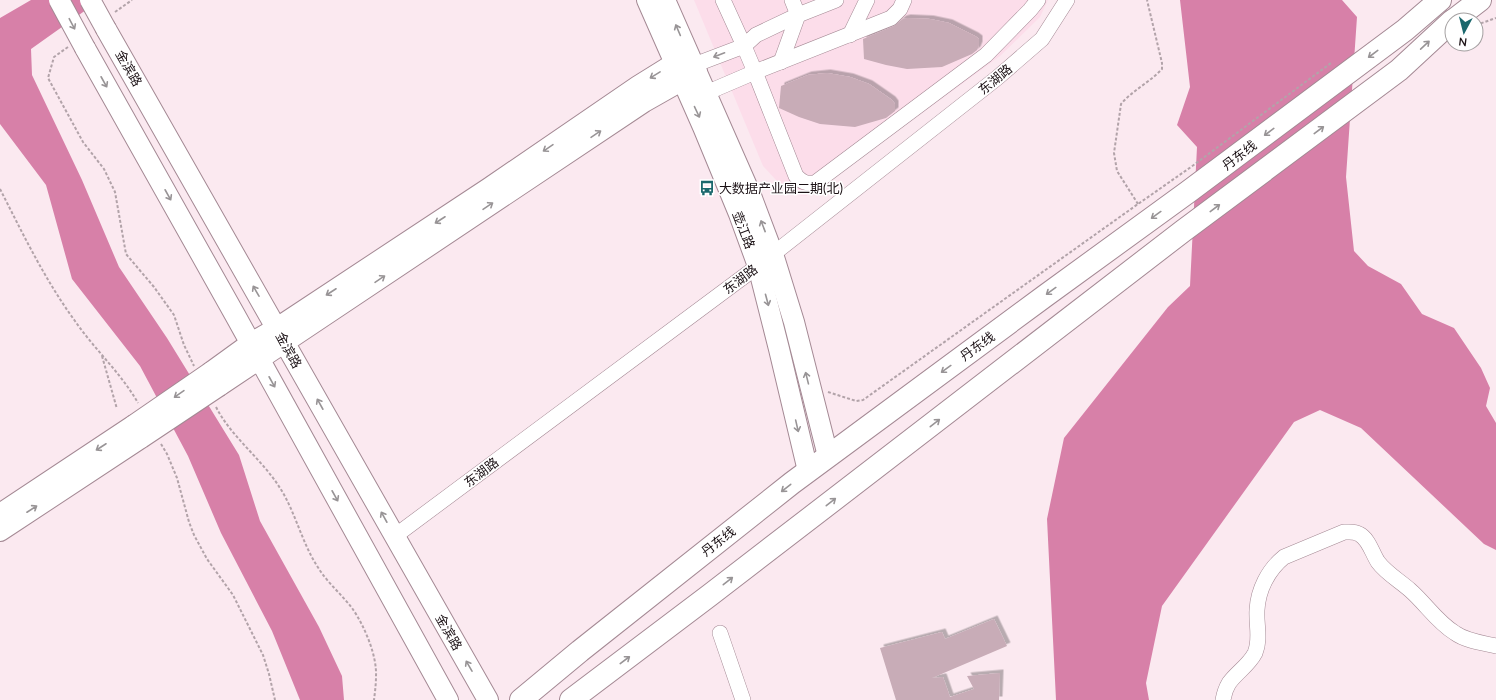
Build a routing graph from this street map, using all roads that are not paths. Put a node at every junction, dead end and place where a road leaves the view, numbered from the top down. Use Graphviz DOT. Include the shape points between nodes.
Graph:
graph roads {
  1 [pos="59,0"];
  2 [pos="90,0"];
  3 [pos="647,0"];
  4 [pos="665,0"];
  5 [pos="723,0"];
  6 [pos="792,0"];
  7 [pos="836,0"];
  8 [pos="867,0"];
  9 [pos="904,0"];
  10 [pos="1038,0"];
  11 [pos="1067,0"];
  12 [pos="1440,0"];
  13 [pos="1480,0"];
  14 [pos="1465,12"];
  15 [pos="798,15"];
  16 [pos="1444,29"];
  17 [pos="850,35"];
  18 [pos="744,46"];
  19 [pos="781,62"];
  20 [pos="687,67"];
  21 [pos="755,72"];
  22 [pos="706,93"];
  23 [pos="773,254"];
  24 [pos="758,266"];
  25 [pos="281,335"];
  26 [pos="255,351"];
  27 [pos="828,456"];
  28 [pos="808,470"];
  29 [pos="2,518"];
  30 [pos="394,536"];
  31 [pos="720,633"];
  32 [pos="1496,646"];
  33 [pos="580,651"];
  34 [pos="599,679"];
  35 [pos="448,700"];
  36 [pos="488,700"];
  37 [pos="521,700"];
  38 [pos="571,700"];
  39 [pos="743,700"];
  40 [pos="1223,700"];
  1 -- 26 [label="main road, one-way, bridge" via="78,46"];
  25 -- 2 [label="main road, 金滨路, one-way, bridge" via="111,20"];
  3 -- 20 [label="main road, 壶江路"];
  20 -- 4 [label="main road, 壶江路, one-way"];
  5 -- 18 [label="street"];
  6 -- 15 [label="street"];
  7 -- 15 [label="street"];
  8 -- 17 [label="street"];
  9 -- 17 [label="street" via="900,9 891,18"];
  10 -- 21 [label="street" via="986,55 815,183 808,184 796,176"];
  11 -- 23 [label="street, 东湖路" via="1042,39 997,78"];
  12 -- 27 [label="highway, 丹东线, one-way" via="1404,30 1188,192"];
  13 -- 14 [label="highway"];
  15 -- 18 [label="street" via="756,35"];
  15 -- 19 [label="street"];
  34 -- 16 [label="highway, one-way" via="1184,231 1399,70"];
  17 -- 19 [label="street"];
  18 -- 20 [label="street, one-way"];
  18 -- 21 [label="street"];
  19 -- 21 [label="street"];
  20 -- 22 [label="main road, 壶江路"];
  20 -- 24 [label="main road, 壶江路, one-way" via="715,156"];
  20 -- 25 [label="main road" via="638,86"];
  21 -- 22 [label="street"];
  23 -- 22 [label="main road, 壶江路, one-way" via="750,193"];
  23 -- 24 [label="street, 东湖路"];
  27 -- 23 [label="main road, 壶江路, one-way" via="794,322"];
  24 -- 28 [label="main road, 壶江路, one-way"];
  24 -- 30 [label="street, 东湖路"];
  25 -- 26 [label="main road"];
  30 -- 25 [label="main road, 金滨路, one-way"];
  26 -- 29 [label="main road, bridge" via="138,432"];
  26 -- 35 [label="main road, one-way"];
  27 -- 28 [label="highway, 丹东线"];
  28 -- 33 [label="highway, 丹东线, one-way"];
  36 -- 30 [label="main road, 金滨路, one-way"];
  31 -- 39 [label="street"];
  32 -- 40 [label="street" via="1455,634 1383,568 1360,534 1344,532 1284,557 1272,568 1259,598 1255,652 1229,683"];
  33 -- 34 [label="highway"];
  33 -- 37 [label="highway, 丹东线"];
  34 -- 38 [label="highway"];
}
